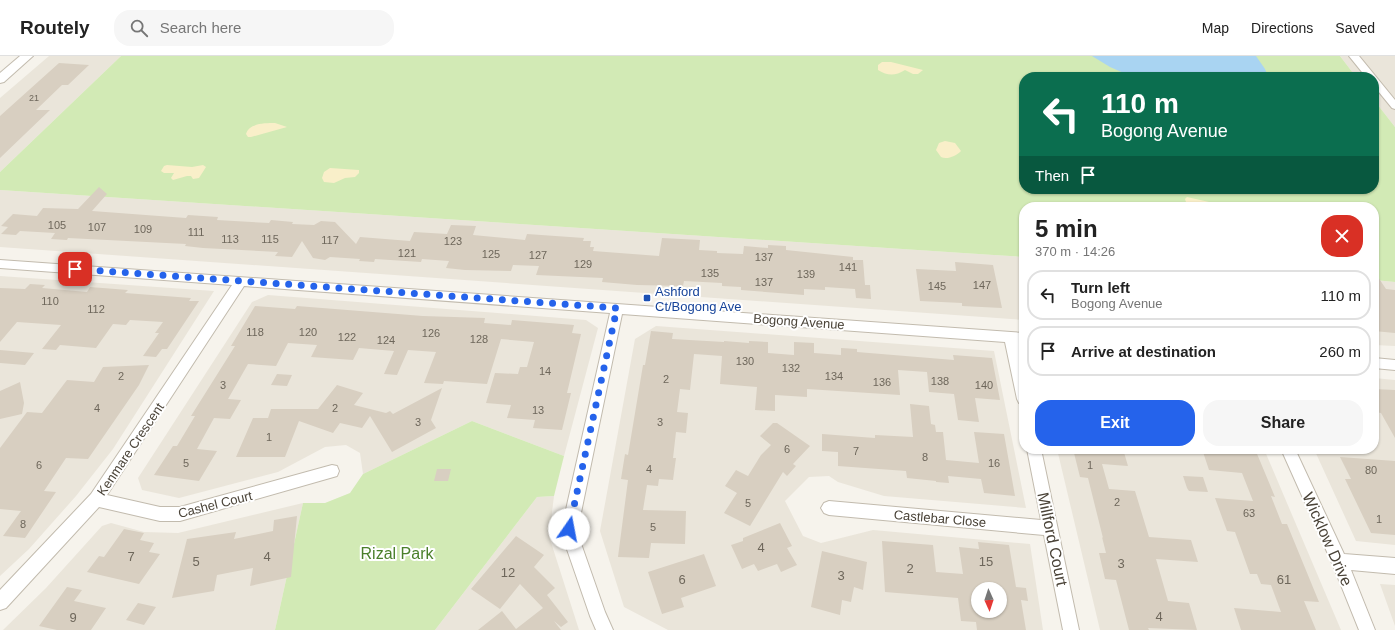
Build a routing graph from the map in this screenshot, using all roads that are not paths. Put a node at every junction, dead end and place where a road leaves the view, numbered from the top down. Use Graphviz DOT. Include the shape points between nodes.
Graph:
graph roads {
  1 [pos="27,56"];
  2 [pos="1354,56"];
  3 [pos="1367,72"];
  4 [pos="0,79"];
  5 [pos="1379,86"];
  6 [pos="1395,106"];
  7 [pos="0,264"];
  8 [pos="241,281"];
  9 [pos="617,308"];
  10 [pos="1018,337"];
  11 [pos="1019,347"];
  12 [pos="1379,363"];
  13 [pos="1395,365"];
  14 [pos="1035,454"];
  15 [pos="1290,454"];
  16 [pos="332,471"];
  17 [pos="96,499"];
  18 [pos="829,508"];
  19 [pos="1050,528"];
  20 [pos="1339,561"];
  21 [pos="1395,566"];
  22 [pos="0,602"];
  23 [pos="605,630"];
  24 [pos="1072,630"];
  25 [pos="1368,630"];
  1 -- 4 [label="street"];
  2 -- 3 [label="street"];
  5 -- 6 [label="street"];
  7 -- 8 [label="street, Bogong Avenue"];
  8 -- 9 [label="street, Bogong Avenue"];
  8 -- 17 [label="street, Kenmare Crescent"];
  9 -- 10 [label="street, Bogong Avenue"];
  9 -- 23 [label="street" via="569,529 571,541"];
  10 -- 11 [label="street"];
  12 -- 13 [label="street"];
  14 -- 19 [label="street, Millford Court"];
  15 -- 20 [label="street, Wicklow Drive"];
  16 -- 17 [label="street, Cashel Court" via="180,514 160,514"];
  17 -- 22 [label="street, Kenmare Crescent"];
  18 -- 19 [label="street, Castlebar Close"];
  19 -- 24 [label="street, Millford Court"];
  20 -- 21 [label="street"];
  20 -- 25 [label="street, Wicklow Drive"];
}
